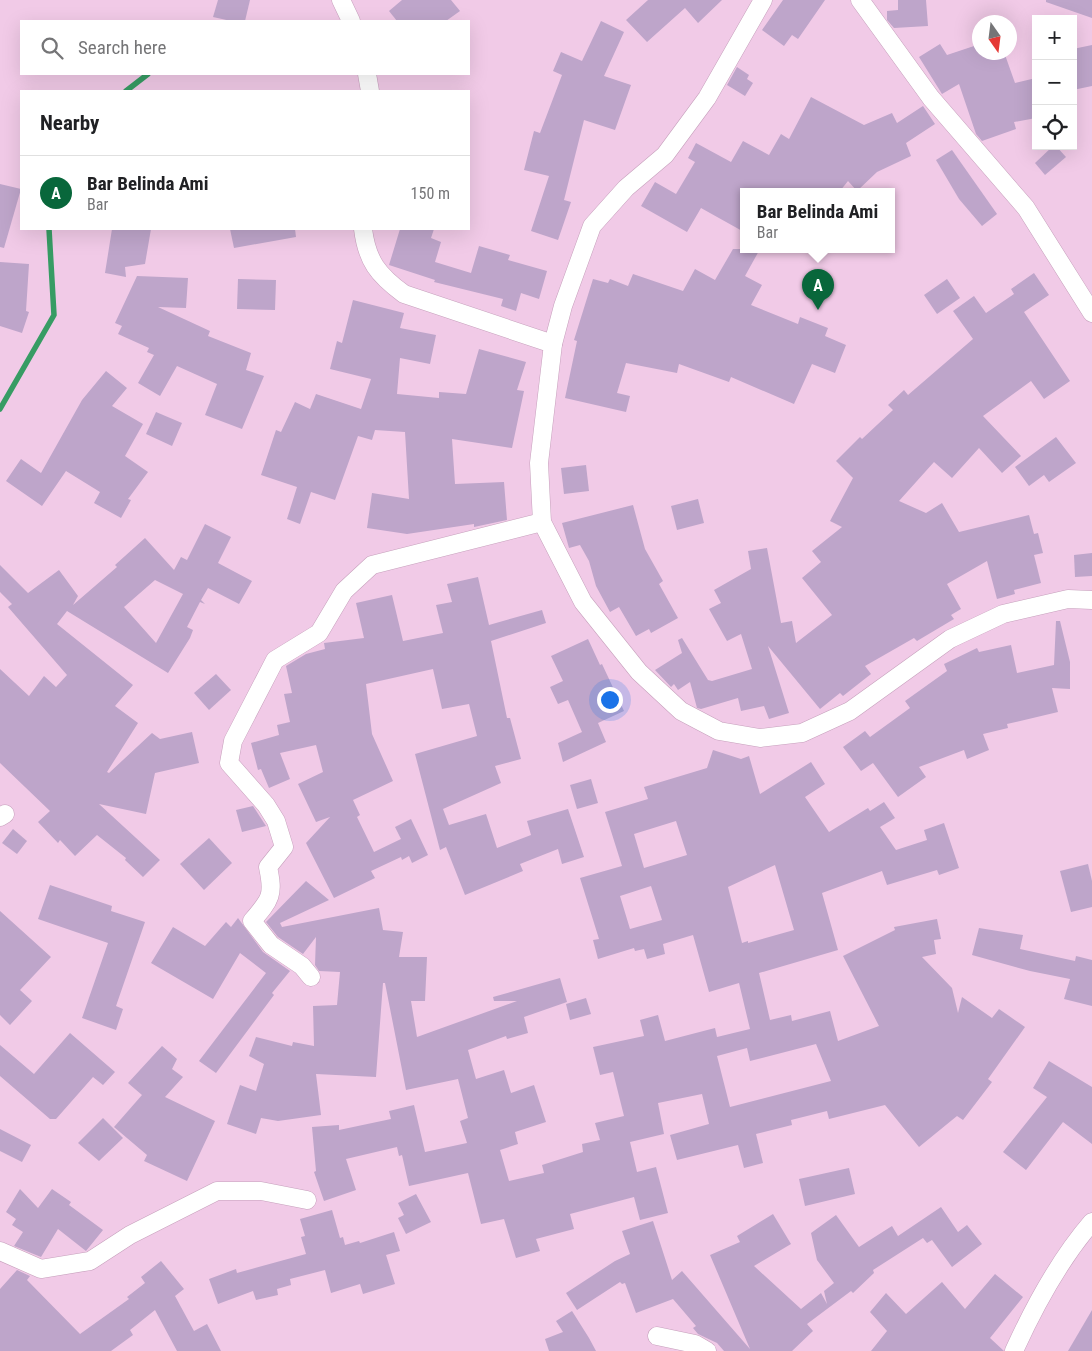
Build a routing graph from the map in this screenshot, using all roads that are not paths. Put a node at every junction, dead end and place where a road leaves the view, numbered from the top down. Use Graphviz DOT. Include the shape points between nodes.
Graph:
graph roads {
  1 [pos="341,0"];
  2 [pos="763,0"];
  3 [pos="860,0"];
  4 [pos="351,20"];
  5 [pos="368,75"];
  6 [pos="370,90"];
  7 [pos="363,230"];
  8 [pos="1092,313"];
  9 [pos="553,344"];
  10 [pos="542,522"];
  11 [pos="1092,600"];
  12 [pos="311,977"];
  13 [pos="307,1200"];
  14 [pos="1092,1222"];
  15 [pos="0,1251"];
  16 [pos="658,1336"];
  17 [pos="707,1351"];
  18 [pos="1014,1351"];
  1 -- 4 [label="street"];
  2 -- 9 [label="street" via="707,98 665,155 626,188 592,226"];
  3 -- 8 [label="street" via="931,98 1026,208"];
  5 -- 6 [label="street"];
  7 -- 9 [label="street" via="373,266 388,283 404,294"];
  9 -- 10 [label="street" via="539,464"];
  10 -- 11 [label="street" via="583,602 639,672 681,712 720,731 760,738 802,733 850,711 950,640 1002,614 1068,599"];
  10 -- 12 [label="street" via="372,564 344,591 319,633 276,660 233,741 229,763 266,804 276,821 284,847 268,867 273,887 265,906 252,921 271,945 302,966"];
  13 -- 15 [label="street" via="261,1191 217,1191 130,1236 90,1261 41,1269"];
  14 -- 18 [label="street" via="1056,1275"];
  16 -- 17 [label="street" via="695,1344"];
}
